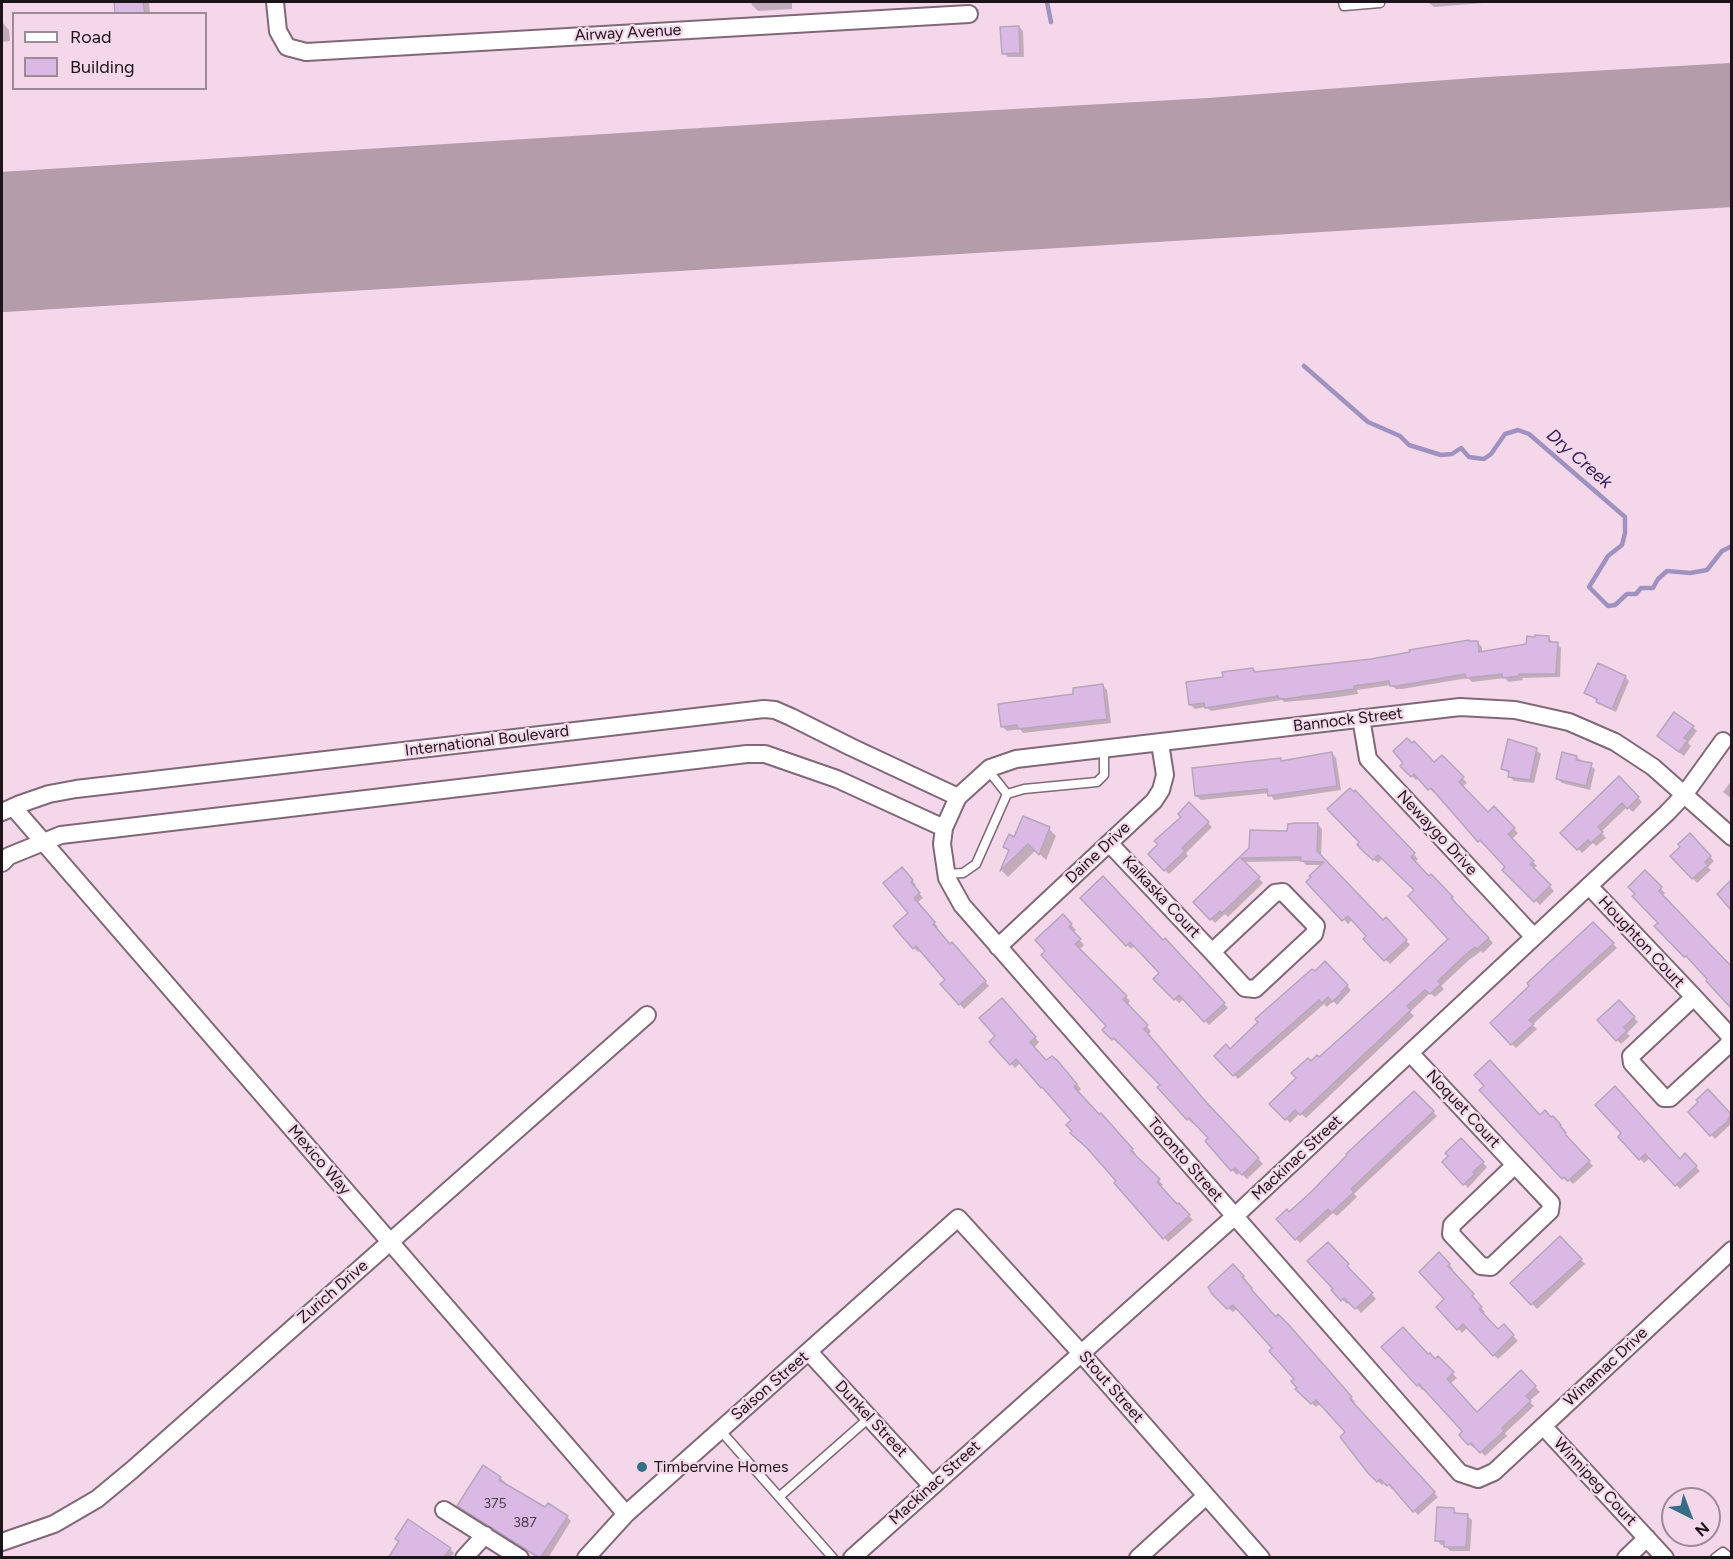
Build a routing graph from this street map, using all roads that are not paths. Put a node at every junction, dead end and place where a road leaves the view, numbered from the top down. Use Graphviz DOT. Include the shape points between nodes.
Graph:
graph roads {
  1 [pos="275,2"];
  2 [pos="1343,2"];
  3 [pos="1380,3"];
  4 [pos="969,14"];
  5 [pos="1361,718"];
  6 [pos="1723,741"];
  7 [pos="1160,743"];
  8 [pos="1104,750"];
  9 [pos="988,770"];
  10 [pos="1006,794"];
  11 [pos="1684,795"];
  12 [pos="958,796"];
  13 [pos="7,810"];
  14 [pos="947,821"];
  15 [pos="1731,837"];
  16 [pos="43,843"];
  17 [pos="1109,843"];
  18 [pos="2,862"];
  19 [pos="946,874"];
  20 [pos="1589,886"];
  21 [pos="1534,937"];
  22 [pos="998,947"];
  23 [pos="1212,952"];
  24 [pos="1694,997"];
  25 [pos="646,1015"];
  26 [pos="1410,1053"];
  27 [pos="1515,1165"];
  28 [pos="1235,1216"];
  29 [pos="958,1218"];
  30 [pos="390,1242"];
  31 [pos="1728,1259"];
  32 [pos="809,1352"];
  33 [pos="1080,1352"];
  34 [pos="869,1418"];
  35 [pos="1543,1426"];
  36 [pos="720,1430"];
  37 [pos="1478,1479"];
  38 [pos="932,1486"];
  39 [pos="1206,1496"];
  40 [pos="779,1497"];
  41 [pos="444,1510"];
  42 [pos="626,1514"];
  43 [pos="485,1536"];
  44 [pos="1647,1538"];
  45 [pos="2,1542"];
  46 [pos="464,1557"];
  47 [pos="520,1557"];
  48 [pos="586,1557"];
  49 [pos="833,1557"];
  50 [pos="852,1557"];
  51 [pos="1138,1557"];
  52 [pos="1260,1557"];
  53 [pos="1626,1557"];
  54 [pos="1665,1557"];
  55 [pos="1715,1557"];
  56 [pos="1730,1557"];
  1 -- 4 [label="street, Airway Avenue" via="278,31 287,47 306,52"];
  2 -- 3 [label="lane" via="1344,6"];
  5 -- 7 [label="street, Bannock Street"];
  5 -- 11 [label="street, Bannock Street" via="1460,707 1515,710 1569,722 1615,742 1653,767"];
  5 -- 21 [label="street, Newaygo Drive" via="1368,759"];
  6 -- 11 [label="street, Mackinac Street"];
  7 -- 8 [label="street, Bannock Street"];
  7 -- 17 [label="street, Daine Drive" via="1165,776 1161,790"];
  8 -- 9 [label="street, Bannock Street" via="1016,759"];
  8 -- 10 [label="lane" via="1104,775 1097,782"];
  9 -- 10 [label="lane"];
  9 -- 12 [label="street, Bannock Street"];
  10 -- 19 [label="lane" via="976,864 963,873"];
  11 -- 15 [label="street, Bannock Street"];
  11 -- 20 [label="street, Mackinac Street"];
  12 -- 13 [label="street, International Boulevard" via="791,717 764,709 76,789 49,794"];
  12 -- 14 [label="street, Bannock Street"];
  13 -- 16 [label="street, Mexico Way"];
  14 -- 16 [label="street" via="765,754 747,754 61,835"];
  14 -- 19 [label="street, Toronto Street" via="942,844"];
  16 -- 18 [label="street"];
  16 -- 30 [label="street, Mexico Way"];
  17 -- 22 [label="street, Daine Drive"];
  17 -- 23 [label="street, Kalkaska Court"];
  19 -- 22 [label="street, Toronto Street" via="962,904"];
  20 -- 21 [label="street, Mackinac Street"];
  20 -- 24 [label="street, Houghton Court"];
  21 -- 26 [label="street, Mackinac Street"];
  22 -- 28 [label="street, Toronto Street"];
  23 -- 23 [label="street, Kalkaska Court" via="1245,988 1255,989 1314,934 1316,926 1283,892 1275,893"];
  24 -- 24 [label="street, Houghton Court" via="1730,1036 1729,1044 1670,1098 1664,1098 1632,1063 1631,1056"];
  25 -- 30 [label="street, Zurich Drive"];
  26 -- 27 [label="street, Noquet Court"];
  26 -- 28 [label="street, Mackinac Street"];
  27 -- 27 [label="street, Noquet Court" via="1551,1203 1550,1211 1491,1266 1481,1266 1451,1234 1452,1225"];
  28 -- 33 [label="street, Mackinac Street"];
  28 -- 37 [label="street, Toronto Street" via="1460,1473"];
  29 -- 32 [label="street, Saison Street"];
  29 -- 33 [label="street, Stout Street"];
  30 -- 42 [label="street, Mexico Way"];
  30 -- 45 [label="street, Zurich Drive" via="97,1498 54,1524"];
  31 -- 35 [label="street, Winamac Drive"];
  32 -- 34 [label="street, Dunkel Street"];
  32 -- 36 [label="street, Saison Street"];
  33 -- 38 [label="street, Mackinac Street"];
  33 -- 39 [label="street, Stout Street"];
  34 -- 38 [label="street, Dunkel Street"];
  34 -- 40 [label="lane"];
  35 -- 37 [label="street, Winamac Drive" via="1494,1472"];
  35 -- 44 [label="street, Winnipeg Court"];
  36 -- 40 [label="lane"];
  36 -- 42 [label="street, Saison Street"];
  38 -- 50 [label="street, Mackinac Street"];
  39 -- 51 [label="street"];
  39 -- 52 [label="street, Stout Street"];
  40 -- 49 [label="lane"];
  41 -- 43 [label="street"];
  42 -- 48 [label="street, Saison Street"];
  43 -- 46 [label="street"];
  43 -- 47 [label="street"];
  44 -- 53 [label="street, Winnipeg Court"];
  44 -- 54 [label="street, Winnipeg Court"];
  55 -- 56 [label="lane" via="1723,1552"];
}
